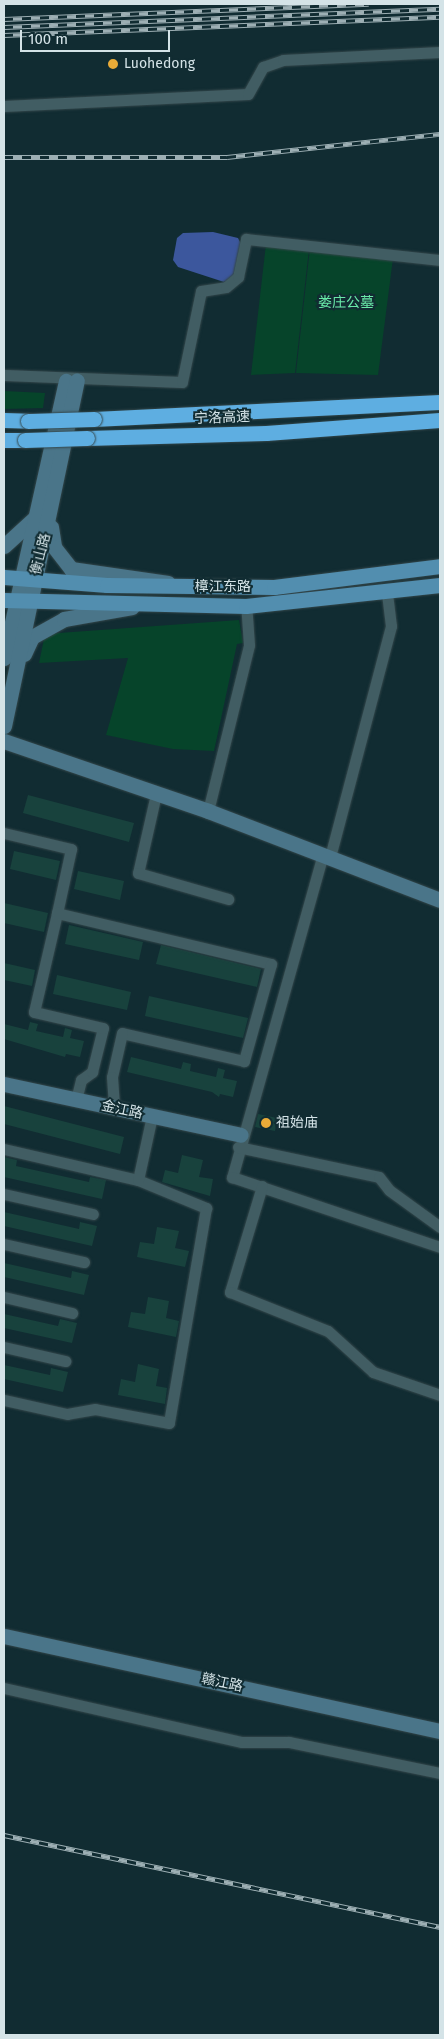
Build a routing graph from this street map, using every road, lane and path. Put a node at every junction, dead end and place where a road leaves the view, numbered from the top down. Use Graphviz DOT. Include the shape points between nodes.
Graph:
graph roads {
  1 [pos="440,52"];
  2 [pos="4,106"];
  3 [pos="440,260"];
  4 [pos="4,375"];
  5 [pos="71,381"];
  6 [pos="440,402"];
  7 [pos="4,420"];
  8 [pos="440,420"];
  9 [pos="4,440"];
  10 [pos="44,517"];
  11 [pos="4,546"];
  12 [pos="440,566"];
  13 [pos="4,578"];
  14 [pos="29,578"];
  15 [pos="440,585"];
  16 [pos="179,587"];
  17 [pos="387,593"];
  18 [pos="17,601"];
  19 [pos="138,606"];
  20 [pos="246,606"];
  21 [pos="4,658"];
  22 [pos="14,676"];
  23 [pos="4,726"];
  24 [pos="4,741"];
  25 [pos="156,794"];
  26 [pos="208,811"];
  27 [pos="4,833"];
  28 [pos="327,855"];
  29 [pos="228,899"];
  30 [pos="440,900"];
  31 [pos="57,913"];
  32 [pos="102,1028"];
  33 [pos="122,1033"];
  34 [pos="4,1084"];
  35 [pos="76,1100"];
  36 [pos="114,1108"];
  37 [pos="152,1116"];
  38 [pos="240,1141"];
  39 [pos="4,1149"];
  40 [pos="138,1180"];
  41 [pos="262,1186"];
  42 [pos="4,1194"];
  43 [pos="93,1214"];
  44 [pos="440,1227"];
  45 [pos="4,1244"];
  46 [pos="440,1247"];
  47 [pos="84,1262"];
  48 [pos="4,1297"];
  49 [pos="72,1313"];
  50 [pos="4,1347"];
  51 [pos="65,1361"];
  52 [pos="440,1394"];
  53 [pos="4,1400"];
  54 [pos="4,1636"];
  55 [pos="4,1688"];
  56 [pos="440,1731"];
  57 [pos="440,1773"];
  1 -- 2 [label="street" via="283,60 263,66 248,94"];
  3 -- 5 [label="street" via="246,238 238,277 226,287 201,291 182,382"];
  4 -- 5 [label="street"];
  5 -- 10 [label="street, 衡山路"];
  6 -- 7 [label="highway, 宁洛高速, bridge"];
  8 -- 9 [label="highway, 宁洛高速, bridge" via="266,433"];
  10 -- 11 [label="street"];
  10 -- 14 [label="street, 衡山路"];
  10 -- 16 [label="street" via="54,548 71,568 139,576"];
  12 -- 16 [label="main road, 樟江东路" via="274,587"];
  13 -- 14 [label="main road, 樟江东路"];
  14 -- 16 [label="main road, 樟江东路"];
  14 -- 18 [label="street, 衡山路"];
  15 -- 17 [label="main road, 樟江东路"];
  17 -- 20 [label="main road, 樟江东路"];
  17 -- 28 [label="street" via="391,626"];
  18 -- 19 [label="main road, 樟江东路"];
  18 -- 21 [label="street, 衡山路"];
  18 -- 22 [label="street, 衡山路"];
  19 -- 20 [label="main road, 樟江东路"];
  19 -- 22 [label="street" via="64,619 42,630 32,637"];
  20 -- 26 [label="street" via="248,644"];
  22 -- 23 [label="street, 衡山路"];
  24 -- 25 [label="street"];
  25 -- 26 [label="street"];
  25 -- 29 [label="street" via="138,873"];
  26 -- 28 [label="street"];
  27 -- 31 [label="street" via="71,849"];
  28 -- 30 [label="street"];
  28 -- 38 [label="street"];
  31 -- 32 [label="street" via="34,1012"];
  31 -- 33 [label="street" via="271,964 244,1062"];
  32 -- 33 [label="street"];
  32 -- 35 [label="street" via="92,1072 82,1080"];
  33 -- 36 [label="street" via="112,1077"];
  34 -- 35 [label="street, 金江路"];
  35 -- 36 [label="street, 金江路"];
  36 -- 37 [label="street, 金江路"];
  37 -- 38 [label="street, 金江路"];
  37 -- 40 [label="street"];
  38 -- 41 [label="street" via="232,1177"];
  38 -- 44 [label="street" via="379,1177 389,1190"];
  39 -- 40 [label="street"];
  40 -- 53 [label="street" via="206,1208 169,1423 95,1410 68,1414"];
  41 -- 46 [label="street"];
  41 -- 52 [label="street" via="230,1292 328,1331 373,1372"];
  42 -- 43 [label="street"];
  45 -- 47 [label="street"];
  48 -- 49 [label="street"];
  50 -- 51 [label="street"];
  54 -- 56 [label="street, 赣江路"];
  55 -- 57 [label="street" via="242,1742 290,1742"];
}
